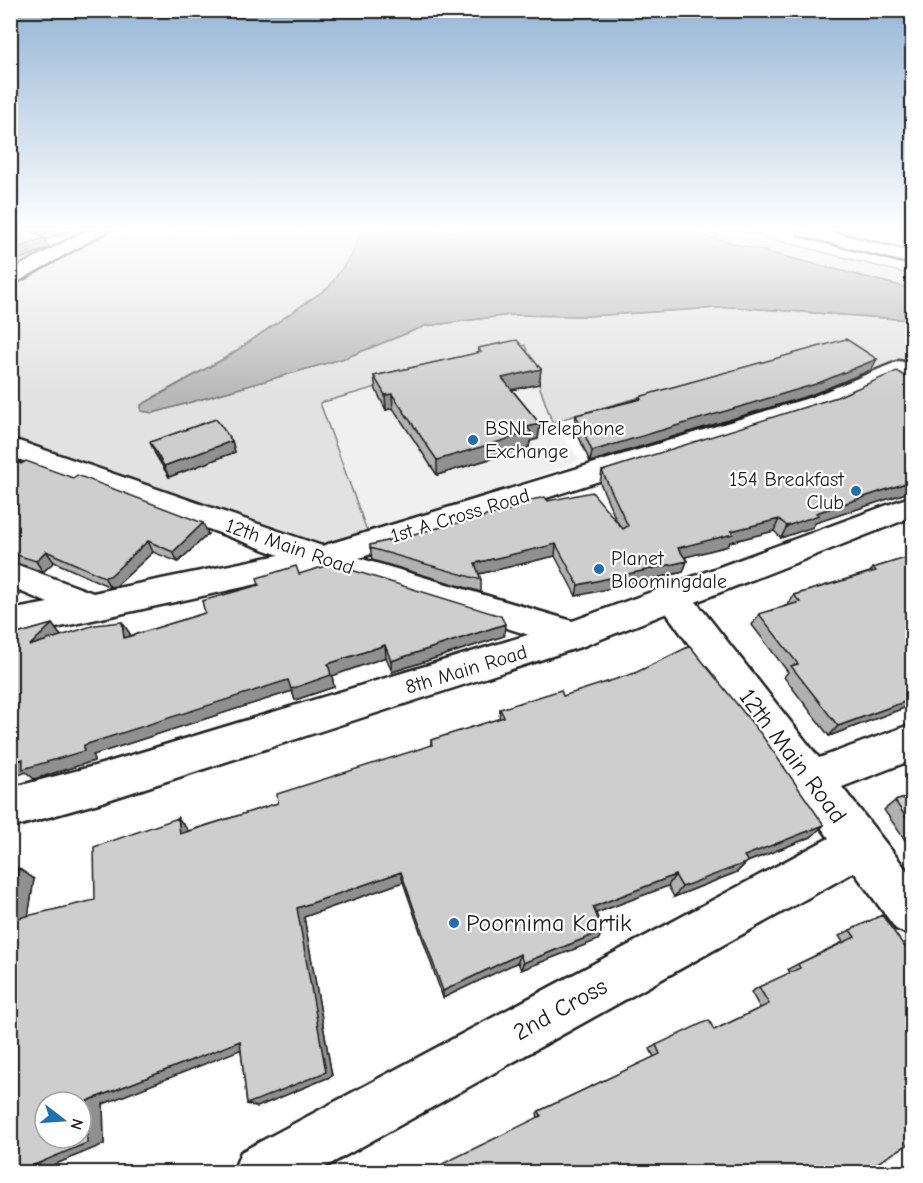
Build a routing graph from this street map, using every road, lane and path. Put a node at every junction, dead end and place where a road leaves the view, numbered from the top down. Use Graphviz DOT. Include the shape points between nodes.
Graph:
graph roads {
  1 [pos="899,368"];
  2 [pos="10,446"];
  3 [pos="912,506"];
  4 [pos="321,558"];
  5 [pos="10,574"];
  6 [pos="674,598"];
  7 [pos="93,607"];
  8 [pos="10,624"];
  9 [pos="574,635"];
  10 [pos="912,742"];
  11 [pos="810,780"];
  12 [pos="10,808"];
  13 [pos="860,844"];
  14 [pos="912,913"];
  15 [pos="261,1173"];
  1 -- 4 [label="street, 1st A Cross Road" via="820,402"];
  2 -- 4 [label="street, 12th Main Road"];
  3 -- 6 [label="street, 8th Main Road"];
  4 -- 7 [label="street, 1st A Cross Road"];
  4 -- 9 [label="street, 12th Main Road"];
  5 -- 7 [label="street"];
  6 -- 9 [label="street, 8th Main Road"];
  6 -- 11 [label="street, 12th Main Road"];
  7 -- 8 [label="street, 1st A Cross Road"];
  9 -- 12 [label="street, 8th Main Road" via="113,780"];
  10 -- 11 [label="street"];
  11 -- 13 [label="street, 12th Main Road"];
  13 -- 14 [label="street, 12th Main Road"];
  13 -- 15 [label="street, 2nd Cross"];
}
